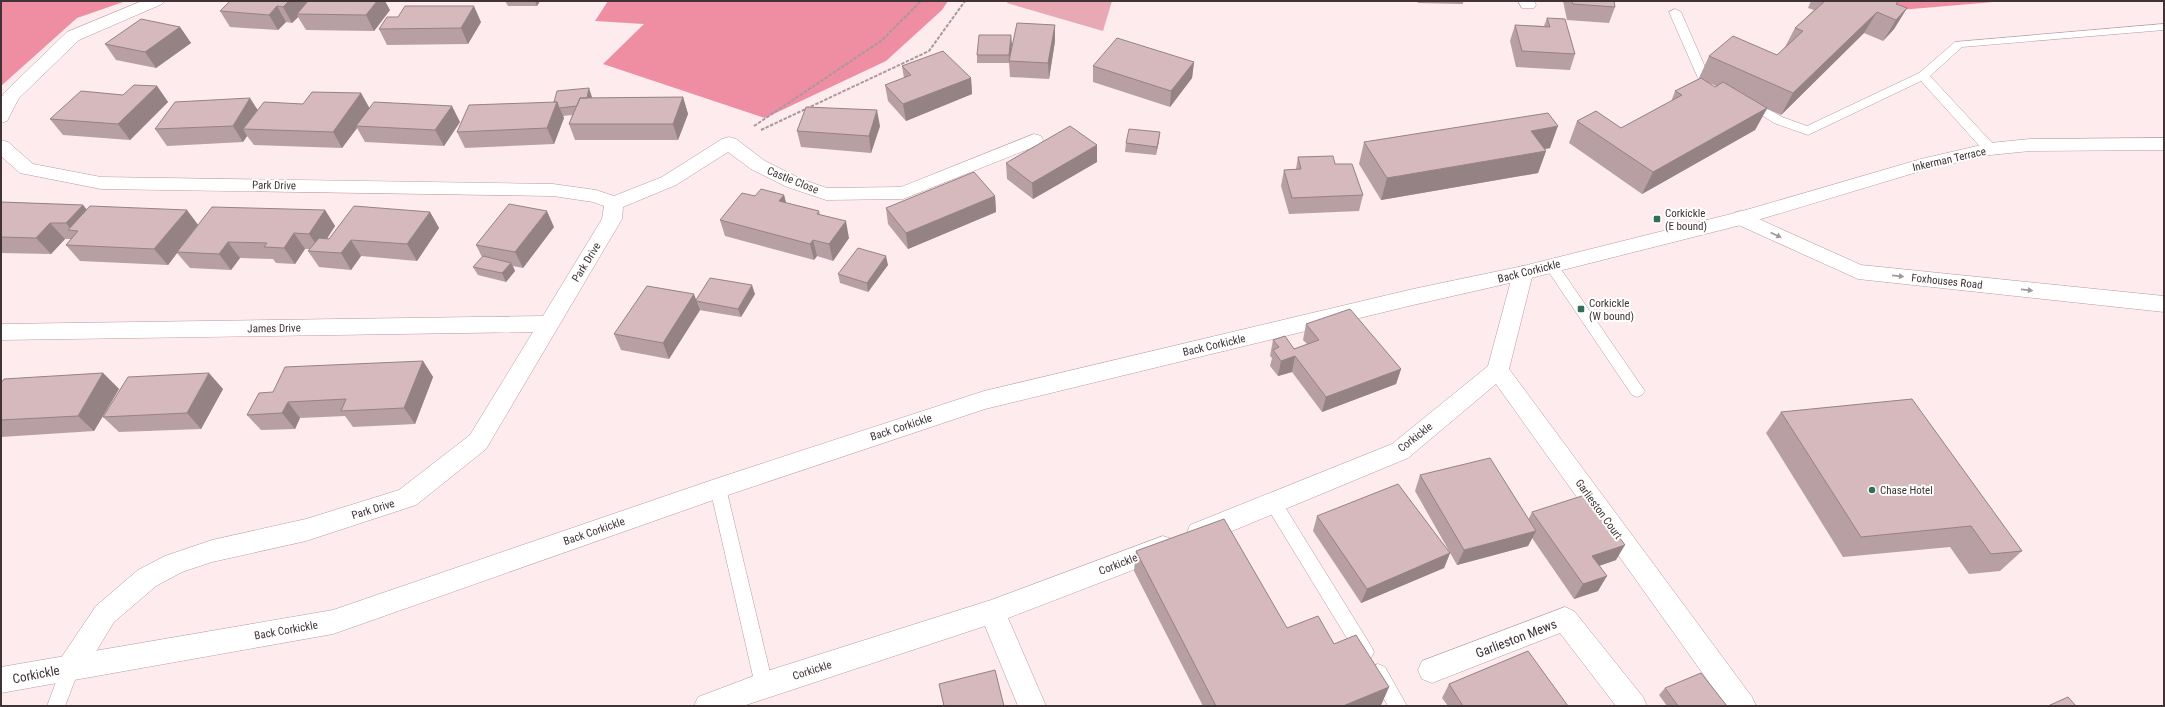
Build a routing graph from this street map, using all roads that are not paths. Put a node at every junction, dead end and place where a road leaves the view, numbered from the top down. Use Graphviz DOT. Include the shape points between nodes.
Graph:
graph roads {
  1 [pos="156,1"];
  2 [pos="1675,12"];
  3 [pos="2164,27"];
  4 [pos="1923,76"];
  5 [pos="1724,90"];
  6 [pos="1738,97"];
  7 [pos="1,117"];
  8 [pos="1034,140"];
  9 [pos="2164,144"];
  10 [pos="1,146"];
  11 [pos="1990,149"];
  12 [pos="614,203"];
  13 [pos="1741,218"];
  14 [pos="1551,265"];
  15 [pos="1523,273"];
  16 [pos="2164,304"];
  17 [pos="548,324"];
  18 [pos="1,332"];
  19 [pos="1498,370"];
  20 [pos="1637,391"];
  21 [pos="718,488"];
  22 [pos="1274,504"];
  23 [pos="992,612"];
  24 [pos="71,667"];
  25 [pos="1432,670"];
  26 [pos="1,680"];
  27 [pos="764,685"];
  28 [pos="56,706"];
  29 [pos="708,706"];
  30 [pos="1032,706"];
  31 [pos="1398,706"];
  32 [pos="1633,706"];
  33 [pos="1742,706"];
  1 -- 7 [label="street" via="73,36 11,96"];
  2 -- 5 [label="lane" via="1704,78"];
  3 -- 4 [label="lane" via="1959,44"];
  4 -- 6 [label="lane" via="1808,131 1778,120"];
  4 -- 11 [label="lane"];
  8 -- 12 [label="street, Castle Close" via="903,193 857,194 826,194 794,183 758,166 729,143 669,181"];
  9 -- 11 [label="street, Inkerman Terrace" via="2030,145"];
  10 -- 12 [label="street, Park Drive" via="26,169 101,183 553,190 596,196"];
  11 -- 13 [label="street, Inkerman Terrace" via="1921,165"];
  12 -- 17 [label="street, Park Drive" via="612,219"];
  13 -- 14 [label="street, Back Corkickle"];
  13 -- 16 [label="street, Foxhouses Road, one-way" via="1858,272"];
  14 -- 15 [label="street, Back Corkickle"];
  14 -- 20 [label="lane"];
  15 -- 19 [label="street"];
  15 -- 21 [label="street, Back Corkickle" via="984,400"];
  17 -- 18 [label="street, James Drive"];
  17 -- 24 [label="street, Park Drive" via="478,442 407,498 306,530 212,552 174,564 141,582 105,614"];
  19 -- 22 [label="street, Corkickle" via="1400,450"];
  19 -- 33 [label="street, Garlieston Court"];
  21 -- 24 [label="street, Back Corkickle" via="333,622"];
  21 -- 27 [label="lane"];
  22 -- 23 [label="street, Corkickle"];
  22 -- 31 [label="lane"];
  23 -- 27 [label="street, Corkickle"];
  23 -- 30 [label="street"];
  24 -- 26 [label="street, Corkickle"];
  24 -- 28 [label="lane"];
  25 -- 32 [label="street, Garlieston Mews" via="1565,619"];
  27 -- 29 [label="street, Corkickle"];
}
